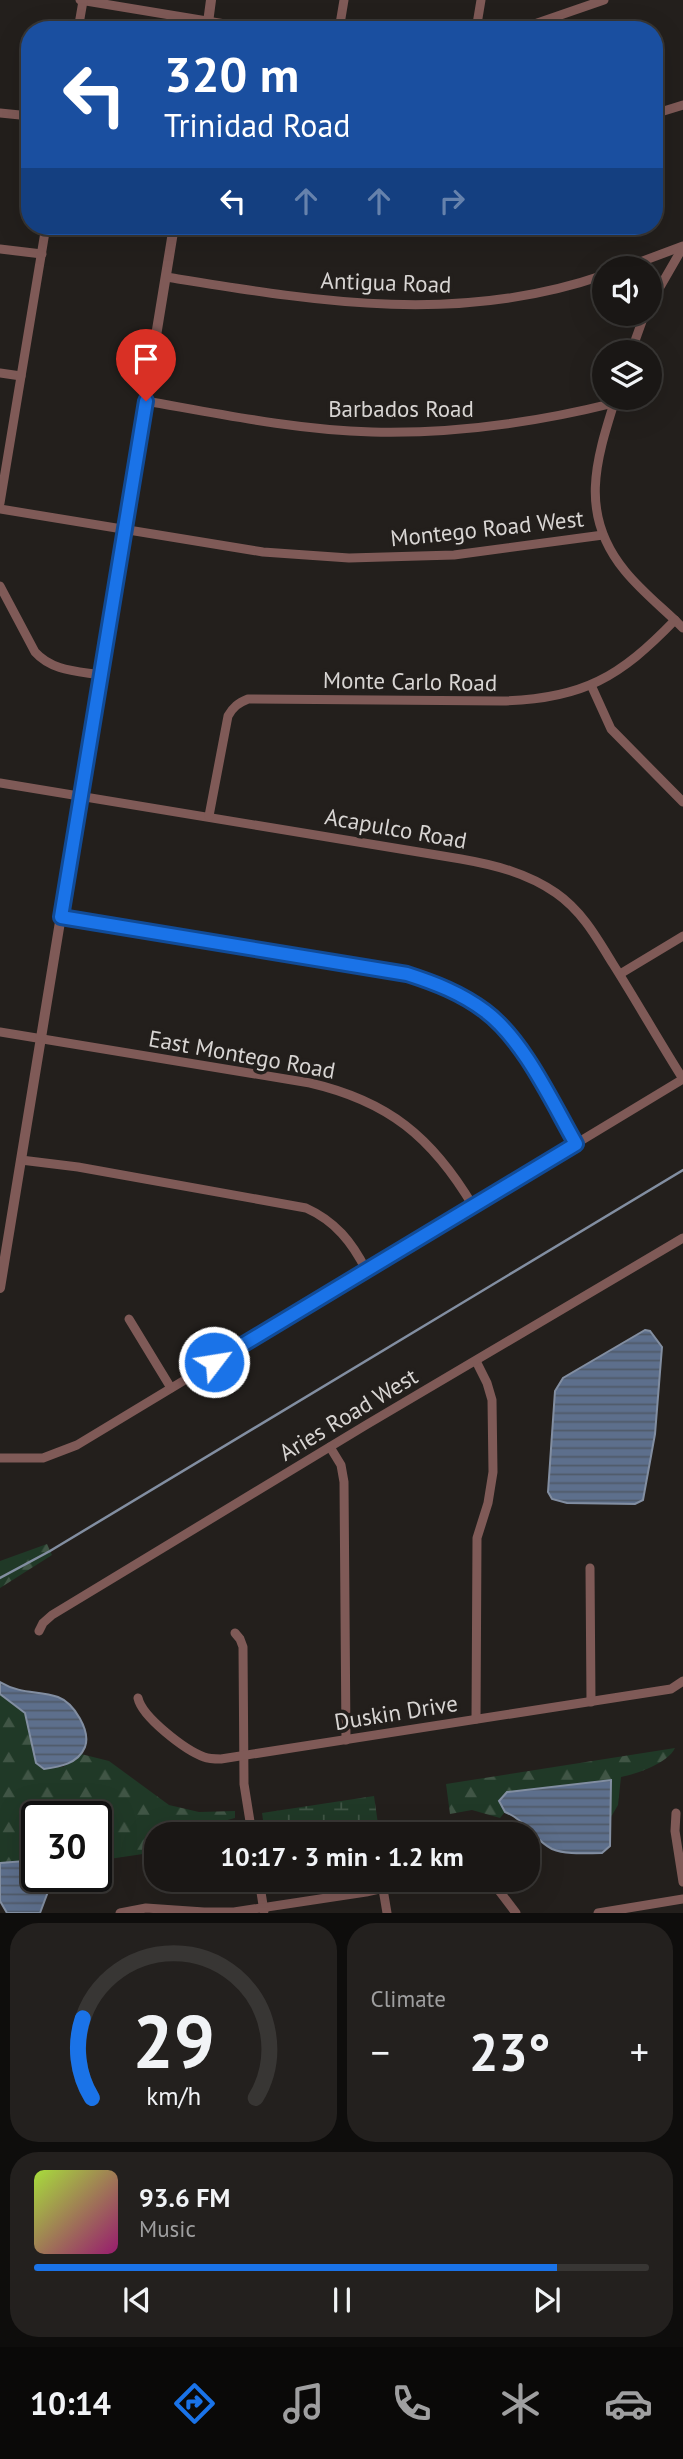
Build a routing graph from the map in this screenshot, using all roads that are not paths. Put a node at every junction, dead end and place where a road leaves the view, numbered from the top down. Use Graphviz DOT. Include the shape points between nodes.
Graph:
graph roads {
  1 [pos="81,0"];
  2 [pos="211,0"];
  3 [pos="344,0"];
  4 [pos="481,0"];
  5 [pos="604,0"];
  6 [pos="79,21"];
  7 [pos="187,21"];
  8 [pos="208,21"];
  9 [pos="340,21"];
  10 [pos="478,21"];
  11 [pos="543,21"];
  12 [pos="683,105"];
  13 [pos="663,111"];
  14 [pos="0,113"];
  15 [pos="21,115"];
  16 [pos="45,235"];
  17 [pos="173,235"];
  18 [pos="683,247"];
  19 [pos="0,249"];
  20 [pos="42,254"];
  21 [pos="658,256"];
  22 [pos="166,277"];
  23 [pos="592,278"];
  24 [pos="662,283"];
  25 [pos="0,373"];
  26 [pos="21,376"];
  27 [pos="146,401"];
  28 [pos="592,407"];
  29 [pos="612,410"];
  30 [pos="0,503"];
  31 [pos="0,509"];
  32 [pos="125,529"];
  33 [pos="603,535"];
  34 [pos="0,586"];
  35 [pos="675,620"];
  36 [pos="683,628"];
  37 [pos="101,675"];
  38 [pos="591,685"];
  39 [pos="0,783"];
  40 [pos="81,796"];
  41 [pos="683,802"];
  42 [pos="209,816"];
  43 [pos="61,917"];
  44 [pos="683,936"];
  45 [pos="620,974"];
  46 [pos="0,1032"];
  47 [pos="41,1038"];
  48 [pos="683,1079"];
  49 [pos="576,1144"];
  50 [pos="21,1160"];
  51 [pos="473,1206"];
  52 [pos="682,1240"];
  53 [pos="366,1270"];
  54 [pos="0,1287"];
  55 [pos="129,1319"];
  56 [pos="476,1362"];
  57 [pos="170,1388"];
  58 [pos="330,1447"];
  59 [pos="0,1458"];
  60 [pos="590,1568"];
  61 [pos="40,1631"];
  62 [pos="234,1633"];
  63 [pos="683,1681"];
  64 [pos="138,1698"];
  65 [pos="591,1702"];
  66 [pos="477,1719"];
  67 [pos="346,1740"];
  68 [pos="244,1756"];
  69 [pos="676,1813"];
  70 [pos="250,1822"];
  71 [pos="683,1882"];
  72 [pos="261,1892"];
  73 [pos="366,1892"];
  74 [pos="384,1892"];
  75 [pos="500,1892"];
  76 [pos="683,1899"];
  77 [pos="264,1910"];
  78 [pos="120,1913"];
  79 [pos="387,1913"];
  80 [pos="516,1913"];
  81 [pos="598,1913"];
  1 -- 6 [label="street"];
  1 -- 7 [label="street"];
  2 -- 8 [label="street"];
  3 -- 9 [label="street"];
  4 -- 10 [label="street"];
  5 -- 11 [label="street"];
  12 -- 13 [label="street"];
  14 -- 15 [label="street"];
  16 -- 20 [label="street"];
  17 -- 22 [label="street"];
  18 -- 21 [label="street"];
  18 -- 24 [label="street"];
  19 -- 20 [label="street"];
  20 -- 26 [label="street"];
  22 -- 23 [label="street, Antigua Road" via="325,301 406,306 485,301"];
  22 -- 27 [label="street"];
  25 -- 26 [label="street"];
  26 -- 30 [label="street"];
  27 -- 28 [label="street, Barbados Road" via="310,426 390,432 502,426"];
  27 -- 32 [label="street"];
  29 -- 33 [label="street" via="594,484"];
  31 -- 32 [label="street, Montego Road West"];
  32 -- 33 [label="street, Montego Road West" via="263,552 349,558 454,555"];
  32 -- 37 [label="street"];
  33 -- 35 [label="street" via="625,570"];
  34 -- 37 [label="street" via="43,661"];
  35 -- 36 [label="street"];
  35 -- 38 [label="street, Monte Carlo Road" via="628,664"];
  37 -- 40 [label="street"];
  38 -- 41 [label="street" via="611,729"];
  38 -- 42 [label="street, Monte Carlo Road" via="526,701 248,699 228,716"];
  39 -- 40 [label="street, Acapulco Road"];
  40 -- 42 [label="street, Acapulco Road"];
  40 -- 43 [label="street"];
  42 -- 45 [label="street, Acapulco Road" via="518,873 558,895 579,913"];
  43 -- 47 [label="street"];
  43 -- 49 [label="street" via="407,974 449,989 505,1028"];
  44 -- 45 [label="street"];
  45 -- 48 [label="street, Acapulco Road"];
  46 -- 47 [label="street, East Montego Road"];
  47 -- 50 [label="street"];
  47 -- 51 [label="street, East Montego Road" via="310,1083 358,1097 409,1128 435,1152"];
  48 -- 49 [label="street"];
  49 -- 51 [label="street"];
  50 -- 53 [label="street" via="306,1208 342,1232"];
  50 -- 54 [label="street"];
  51 -- 53 [label="street"];
  52 -- 56 [label="street, Aries Road West"];
  53 -- 57 [label="street"];
  55 -- 57 [label="street"];
  56 -- 58 [label="street, Aries Road West"];
  56 -- 66 [label="street" via="492,1399 493,1472 477,1538"];
  57 -- 59 [label="street" via="61,1453 43,1458"];
  58 -- 61 [label="street, Aries Road West" via="52,1615"];
  58 -- 67 [label="street" via="341,1465 344,1482"];
  60 -- 65 [label="street"];
  62 -- 68 [label="street" via="243,1647"];
  63 -- 65 [label="street, Duskin Drive" via="671,1689"];
  64 -- 68 [label="street, Duskin Drive" via="145,1714 193,1752 207,1759"];
  65 -- 66 [label="street, Duskin Drive"];
  66 -- 67 [label="street, Duskin Drive"];
  67 -- 68 [label="street, Duskin Drive"];
  68 -- 70 [label="street"];
  69 -- 71 [label="street"];
  72 -- 77 [label="street"];
  73 -- 77 [label="street"];
  74 -- 79 [label="street"];
  75 -- 80 [label="street"];
  76 -- 81 [label="street"];
  77 -- 78 [label="street"];
}
